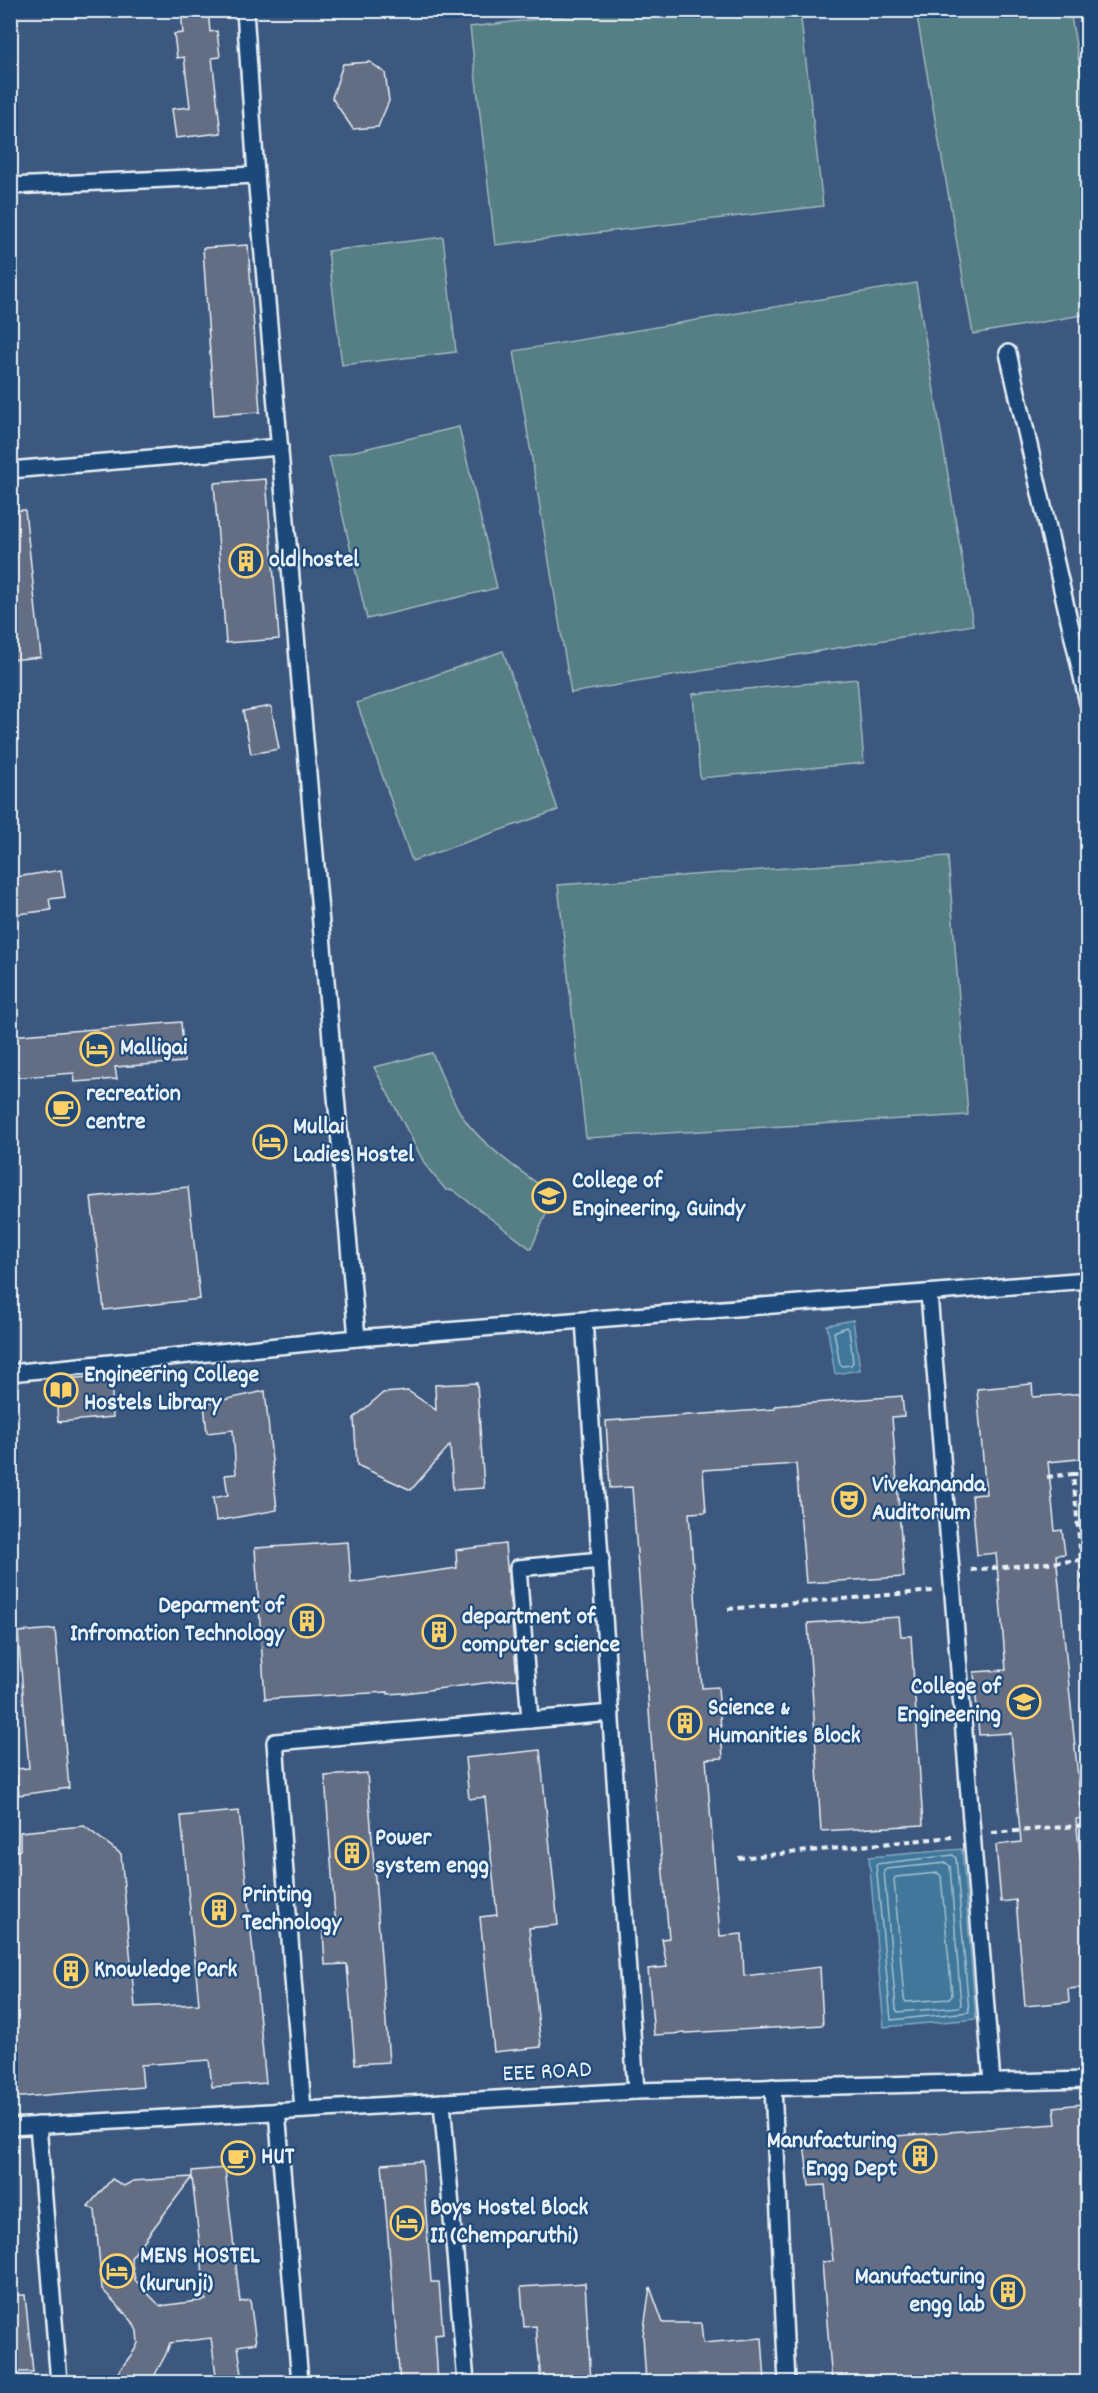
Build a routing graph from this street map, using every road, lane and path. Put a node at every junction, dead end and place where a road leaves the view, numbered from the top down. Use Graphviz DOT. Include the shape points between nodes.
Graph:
graph roads {
  1 [pos="245,10"];
  2 [pos="256,175"];
  3 [pos="10,186"];
  4 [pos="1008,353"];
  5 [pos="280,447"];
  6 [pos="10,471"];
  7 [pos="1088,703"];
  8 [pos="1088,1280"];
  9 [pos="929,1294"];
  10 [pos="584,1320"];
  11 [pos="357,1338"];
  12 [pos="10,1373"];
  13 [pos="1073,1474"];
  14 [pos="1088,1474"];
  15 [pos="1047,1477"];
  16 [pos="601,1560"];
  17 [pos="1081,1560"];
  18 [pos="951,1571"];
  19 [pos="952,1590"];
  20 [pos="728,1609"];
  21 [pos="1088,1635"];
  22 [pos="611,1713"];
  23 [pos="530,1720"];
  24 [pos="1088,1825"];
  25 [pos="972,1835"];
  26 [pos="738,1858"];
  27 [pos="1088,2080"];
  28 [pos="992,2083"];
  29 [pos="772,2088"];
  30 [pos="636,2091"];
  31 [pos="442,2102"];
  32 [pos="303,2110"];
  33 [pos="277,2111"];
  34 [pos="38,2125"];
  35 [pos="10,2127"];
  36 [pos="59,2382"];
  37 [pos="300,2382"];
  38 [pos="466,2382"];
  39 [pos="787,2382"];
  1 -- 2 [label="lane"];
  2 -- 3 [label="lane"];
  2 -- 5 [label="lane"];
  4 -- 7 [label="lane"];
  5 -- 6 [label="lane"];
  5 -- 11 [label="lane"];
  8 -- 9 [label="lane"];
  9 -- 10 [label="lane"];
  9 -- 18 [label="lane"];
  10 -- 11 [label="lane"];
  10 -- 16 [label="lane"];
  11 -- 12 [label="lane"];
  13 -- 14 [label="path"];
  13 -- 15 [label="path"];
  13 -- 17 [label="path"];
  16 -- 22 [label="lane"];
  16 -- 23 [label="lane" via="518,1568"];
  17 -- 18 [label="path"];
  17 -- 21 [label="path"];
  18 -- 19 [label="lane"];
  19 -- 20 [label="path"];
  19 -- 25 [label="lane"];
  22 -- 23 [label="lane"];
  22 -- 30 [label="lane"];
  23 -- 32 [label="lane" via="275,1742"];
  24 -- 25 [label="path"];
  25 -- 26 [label="path"];
  25 -- 28 [label="lane"];
  27 -- 28 [label="lane, EEE ROAD"];
  28 -- 29 [label="lane, EEE ROAD"];
  29 -- 30 [label="lane, EEE ROAD"];
  29 -- 39 [label="lane"];
  30 -- 31 [label="lane, EEE ROAD"];
  31 -- 32 [label="lane, EEE ROAD"];
  31 -- 38 [label="lane"];
  32 -- 33 [label="lane, EEE ROAD"];
  33 -- 34 [label="lane, EEE ROAD"];
  33 -- 37 [label="lane"];
  34 -- 35 [label="lane, EEE ROAD"];
  34 -- 36 [label="lane"];
}
